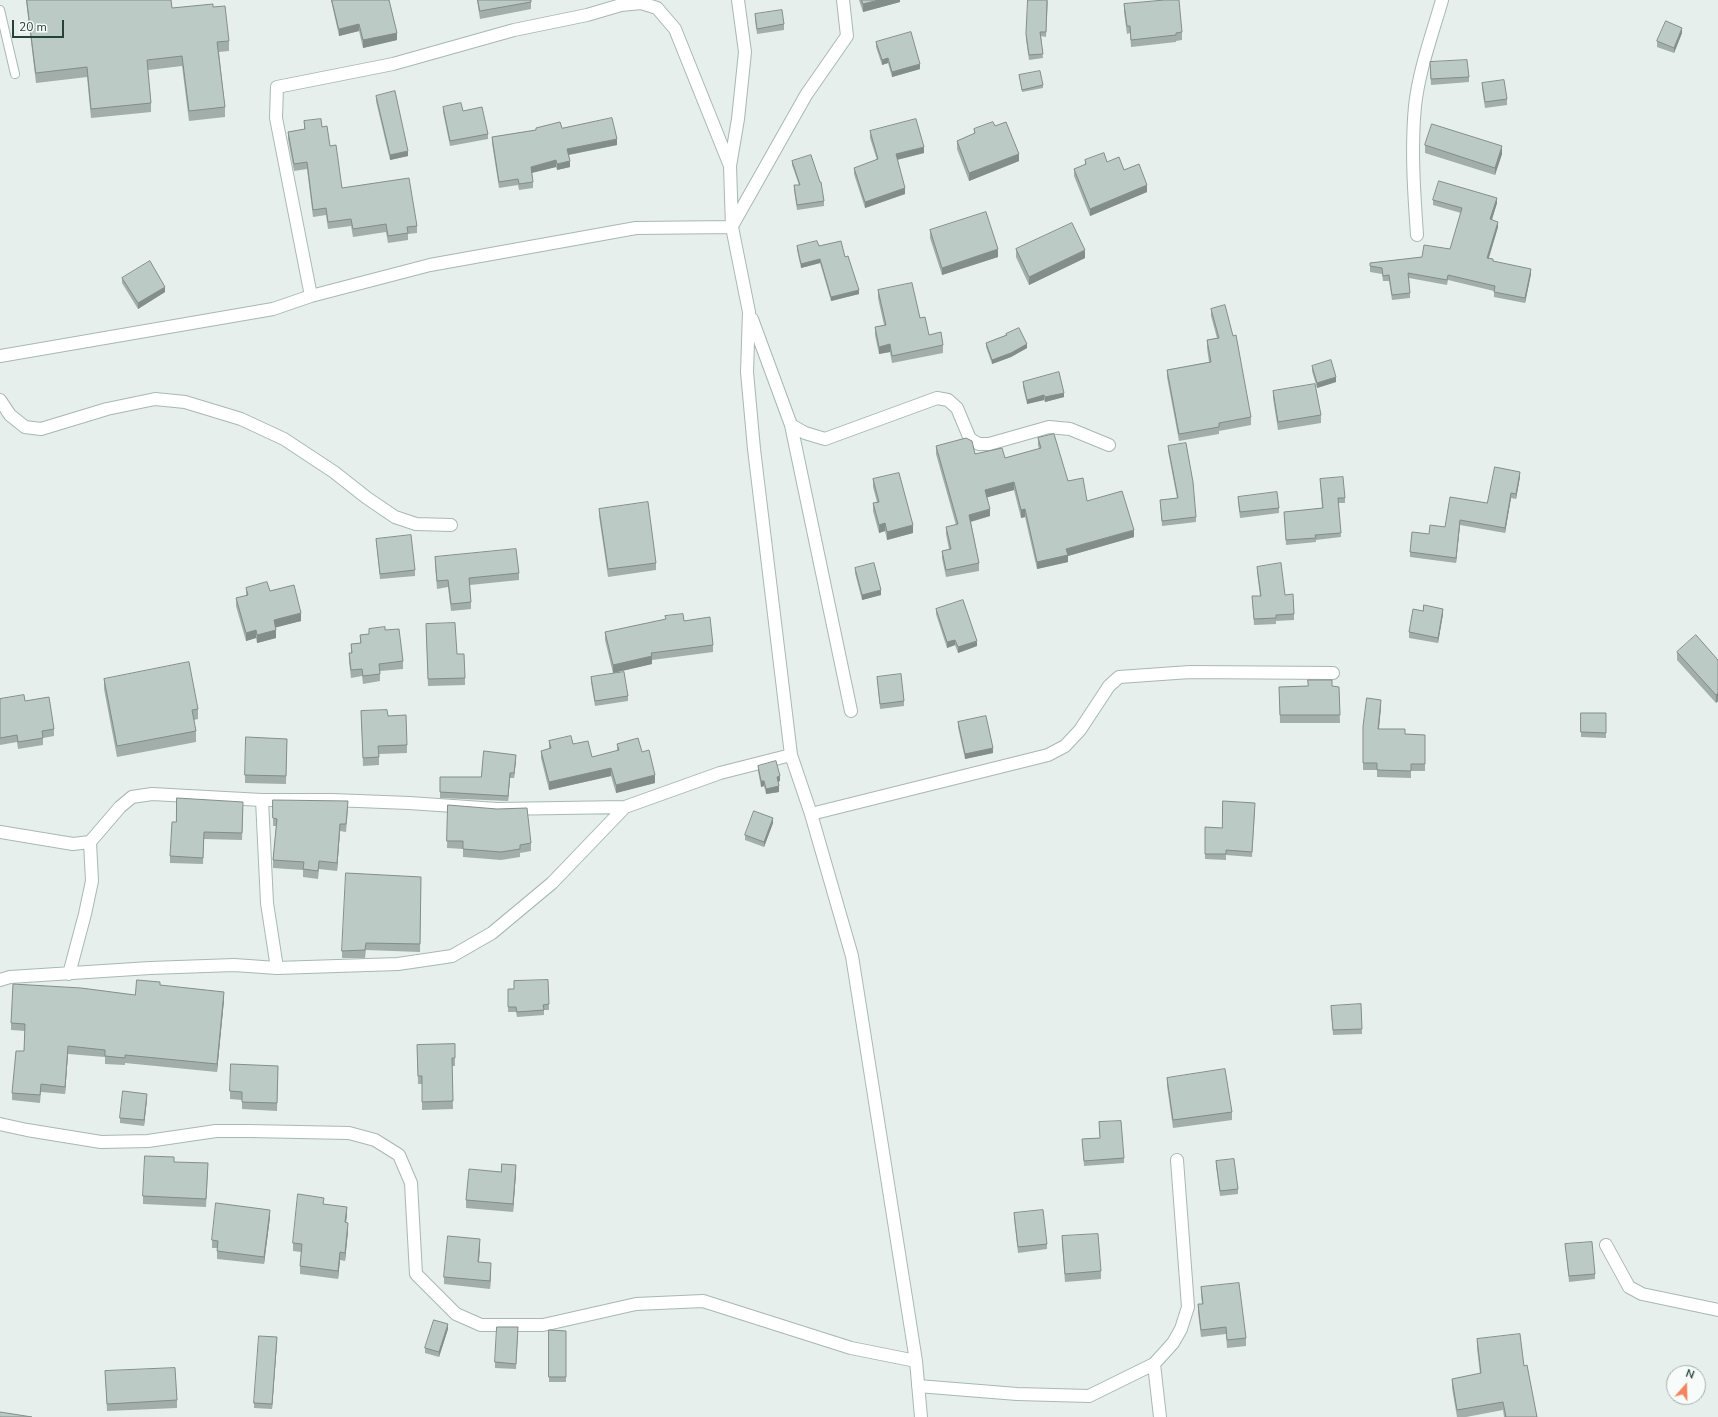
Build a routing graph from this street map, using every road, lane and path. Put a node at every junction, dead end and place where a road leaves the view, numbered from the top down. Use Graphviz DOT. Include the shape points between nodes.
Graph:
graph roads {
  1 [pos="738,0"];
  2 [pos="844,0"];
  3 [pos="1442,0"];
  4 [pos="0,10"];
  5 [pos="15,74"];
  6 [pos="730,166"];
  7 [pos="732,227"];
  8 [pos="1418,234"];
  9 [pos="311,296"];
  10 [pos="750,312"];
  11 [pos="0,356"];
  12 [pos="0,400"];
  13 [pos="791,425"];
  14 [pos="1109,445"];
  15 [pos="451,525"];
  16 [pos="1333,673"];
  17 [pos="850,711"];
  18 [pos="791,755"];
  19 [pos="262,800"];
  20 [pos="625,807"];
  21 [pos="811,814"];
  22 [pos="0,832"];
  23 [pos="90,842"];
  24 [pos="277,968"];
  25 [pos="69,974"];
  26 [pos="0,980"];
  27 [pos="0,1124"];
  28 [pos="1177,1160"];
  29 [pos="1606,1245"];
  30 [pos="1718,1310"];
  31 [pos="916,1362"];
  32 [pos="1154,1364"];
  33 [pos="918,1386"];
  34 [pos="921,1417"];
  35 [pos="1160,1417"];
  1 -- 6 [label="street" via="745,52"];
  2 -- 7 [label="street" via="847,36 806,95"];
  3 -- 8 [label="street" via="1421,71 1415,106 1413,174"];
  4 -- 5 [label="lane"];
  6 -- 7 [label="street"];
  6 -- 9 [label="street" via="675,29 657,8 641,3 621,5 587,15 514,30 393,64 277,86 276,118"];
  7 -- 9 [label="street" via="636,228 430,265"];
  7 -- 10 [label="street"];
  9 -- 11 [label="street" via="273,309"];
  10 -- 13 [label="street"];
  10 -- 18 [label="street" via="748,372 754,448"];
  12 -- 15 [label="street" via="10,415 25,427 41,429 107,409 155,399 184,402 241,419 284,439 395,516 416,524"];
  13 -- 14 [label="street" via="805,433 825,439 937,398 948,400 957,408 970,439 979,444 989,444 1049,427 1070,429"];
  13 -- 17 [label="street"];
  16 -- 21 [label="street" via="1190,672 1119,677 1109,686 1080,730 1065,746 1048,755"];
  18 -- 20 [label="street" via="720,773"];
  18 -- 21 [label="street"];
  19 -- 20 [label="street" via="332,800 497,809"];
  19 -- 23 [label="street" via="152,794 132,797"];
  19 -- 24 [label="street" via="267,903"];
  20 -- 24 [label="street" via="552,882 492,933 452,956 398,964"];
  21 -- 31 [label="street" via="852,956"];
  22 -- 23 [label="street" via="73,844"];
  23 -- 25 [label="street" via="92,881"];
  24 -- 25 [label="street" via="234,965"];
  25 -- 26 [label="street" via="10,977"];
  27 -- 31 [label="street" via="101,1142 148,1141 216,1131 249,1130 348,1133 368,1138 399,1155 412,1183 416,1274 456,1314 481,1325 543,1325 636,1304 703,1301 851,1348"];
  28 -- 32 [label="street" via="1188,1307 1173,1343"];
  29 -- 30 [label="street" via="1629,1288 1642,1294"];
  31 -- 33 [label="street"];
  32 -- 33 [label="street" via="1089,1396 1017,1394"];
  32 -- 35 [label="street"];
  33 -- 34 [label="street"];
}
